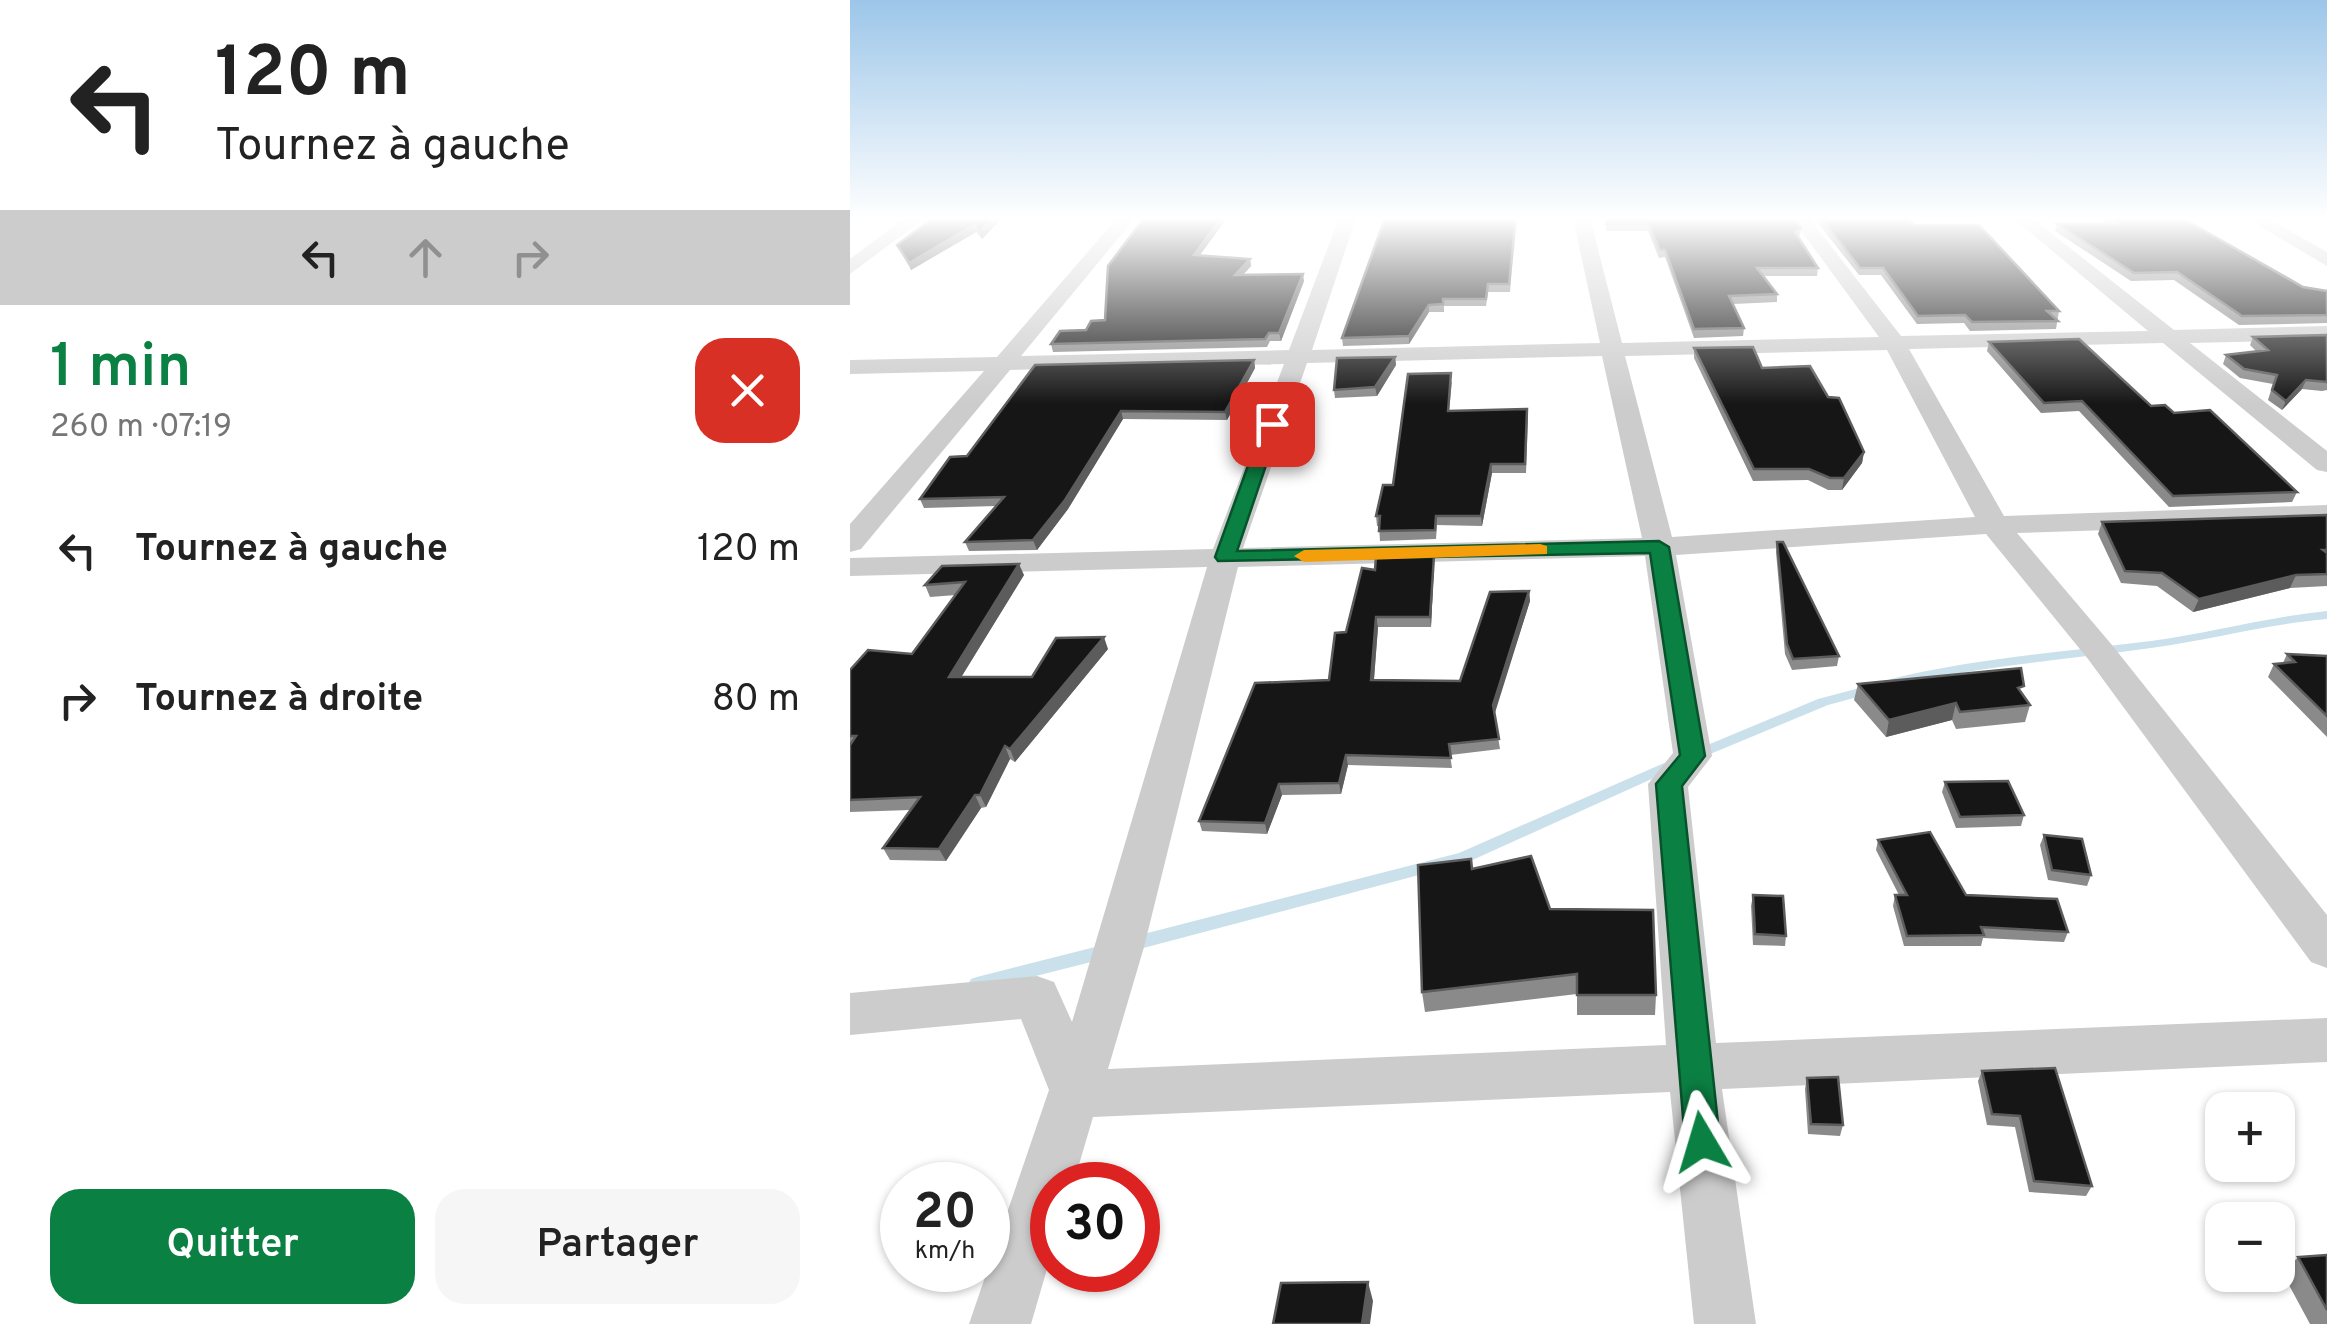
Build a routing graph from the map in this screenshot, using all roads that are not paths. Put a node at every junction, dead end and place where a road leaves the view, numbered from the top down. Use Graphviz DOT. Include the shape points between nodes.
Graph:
graph roads {
  1 [pos="1075,280"];
  2 [pos="1324,280"];
  3 [pos="1594,280"];
  4 [pos="1847,280"];
  5 [pos="2098,280"];
  6 [pos="2327,332"];
  7 [pos="2169,336"];
  8 [pos="1894,342"];
  9 [pos="1609,352"];
  10 [pos="1295,356"];
  11 [pos="1006,363"];
  12 [pos="850,367"];
  13 [pos="2327,464"];
  14 [pos="2327,514"];
  15 [pos="1994,525"];
  16 [pos="850,543"];
  17 [pos="1659,547"];
  18 [pos="1225,557"];
  19 [pos="850,567"];
  20 [pos="2327,949"];
  21 [pos="850,1014"];
  22 [pos="2327,1040"];
  23 [pos="1693,1068"];
  24 [pos="1076,1094"];
  25 [pos="1000,1324"];
  26 [pos="1725,1324"];
  1 -- 11 [label="street"];
  2 -- 10 [label="street"];
  3 -- 9 [label="street"];
  4 -- 8 [label="street"];
  5 -- 7 [label="street"];
  6 -- 7 [label="street"];
  7 -- 8 [label="street"];
  7 -- 13 [label="street"];
  8 -- 9 [label="street"];
  8 -- 15 [label="street"];
  9 -- 10 [label="street"];
  9 -- 17 [label="street"];
  10 -- 11 [label="street"];
  10 -- 18 [label="street"];
  11 -- 12 [label="street"];
  11 -- 16 [label="street"];
  14 -- 15 [label="street"];
  15 -- 17 [label="street"];
  15 -- 20 [label="street"];
  17 -- 18 [label="street"];
  17 -- 23 [label="street" via="1681,770"];
  18 -- 19 [label="street"];
  18 -- 24 [label="street" via="1122,947"];
  21 -- 24 [label="street" via="1037,997"];
  22 -- 23 [label="street"];
  23 -- 24 [label="street"];
  23 -- 26 [label="street"];
  24 -- 25 [label="street"];
}
